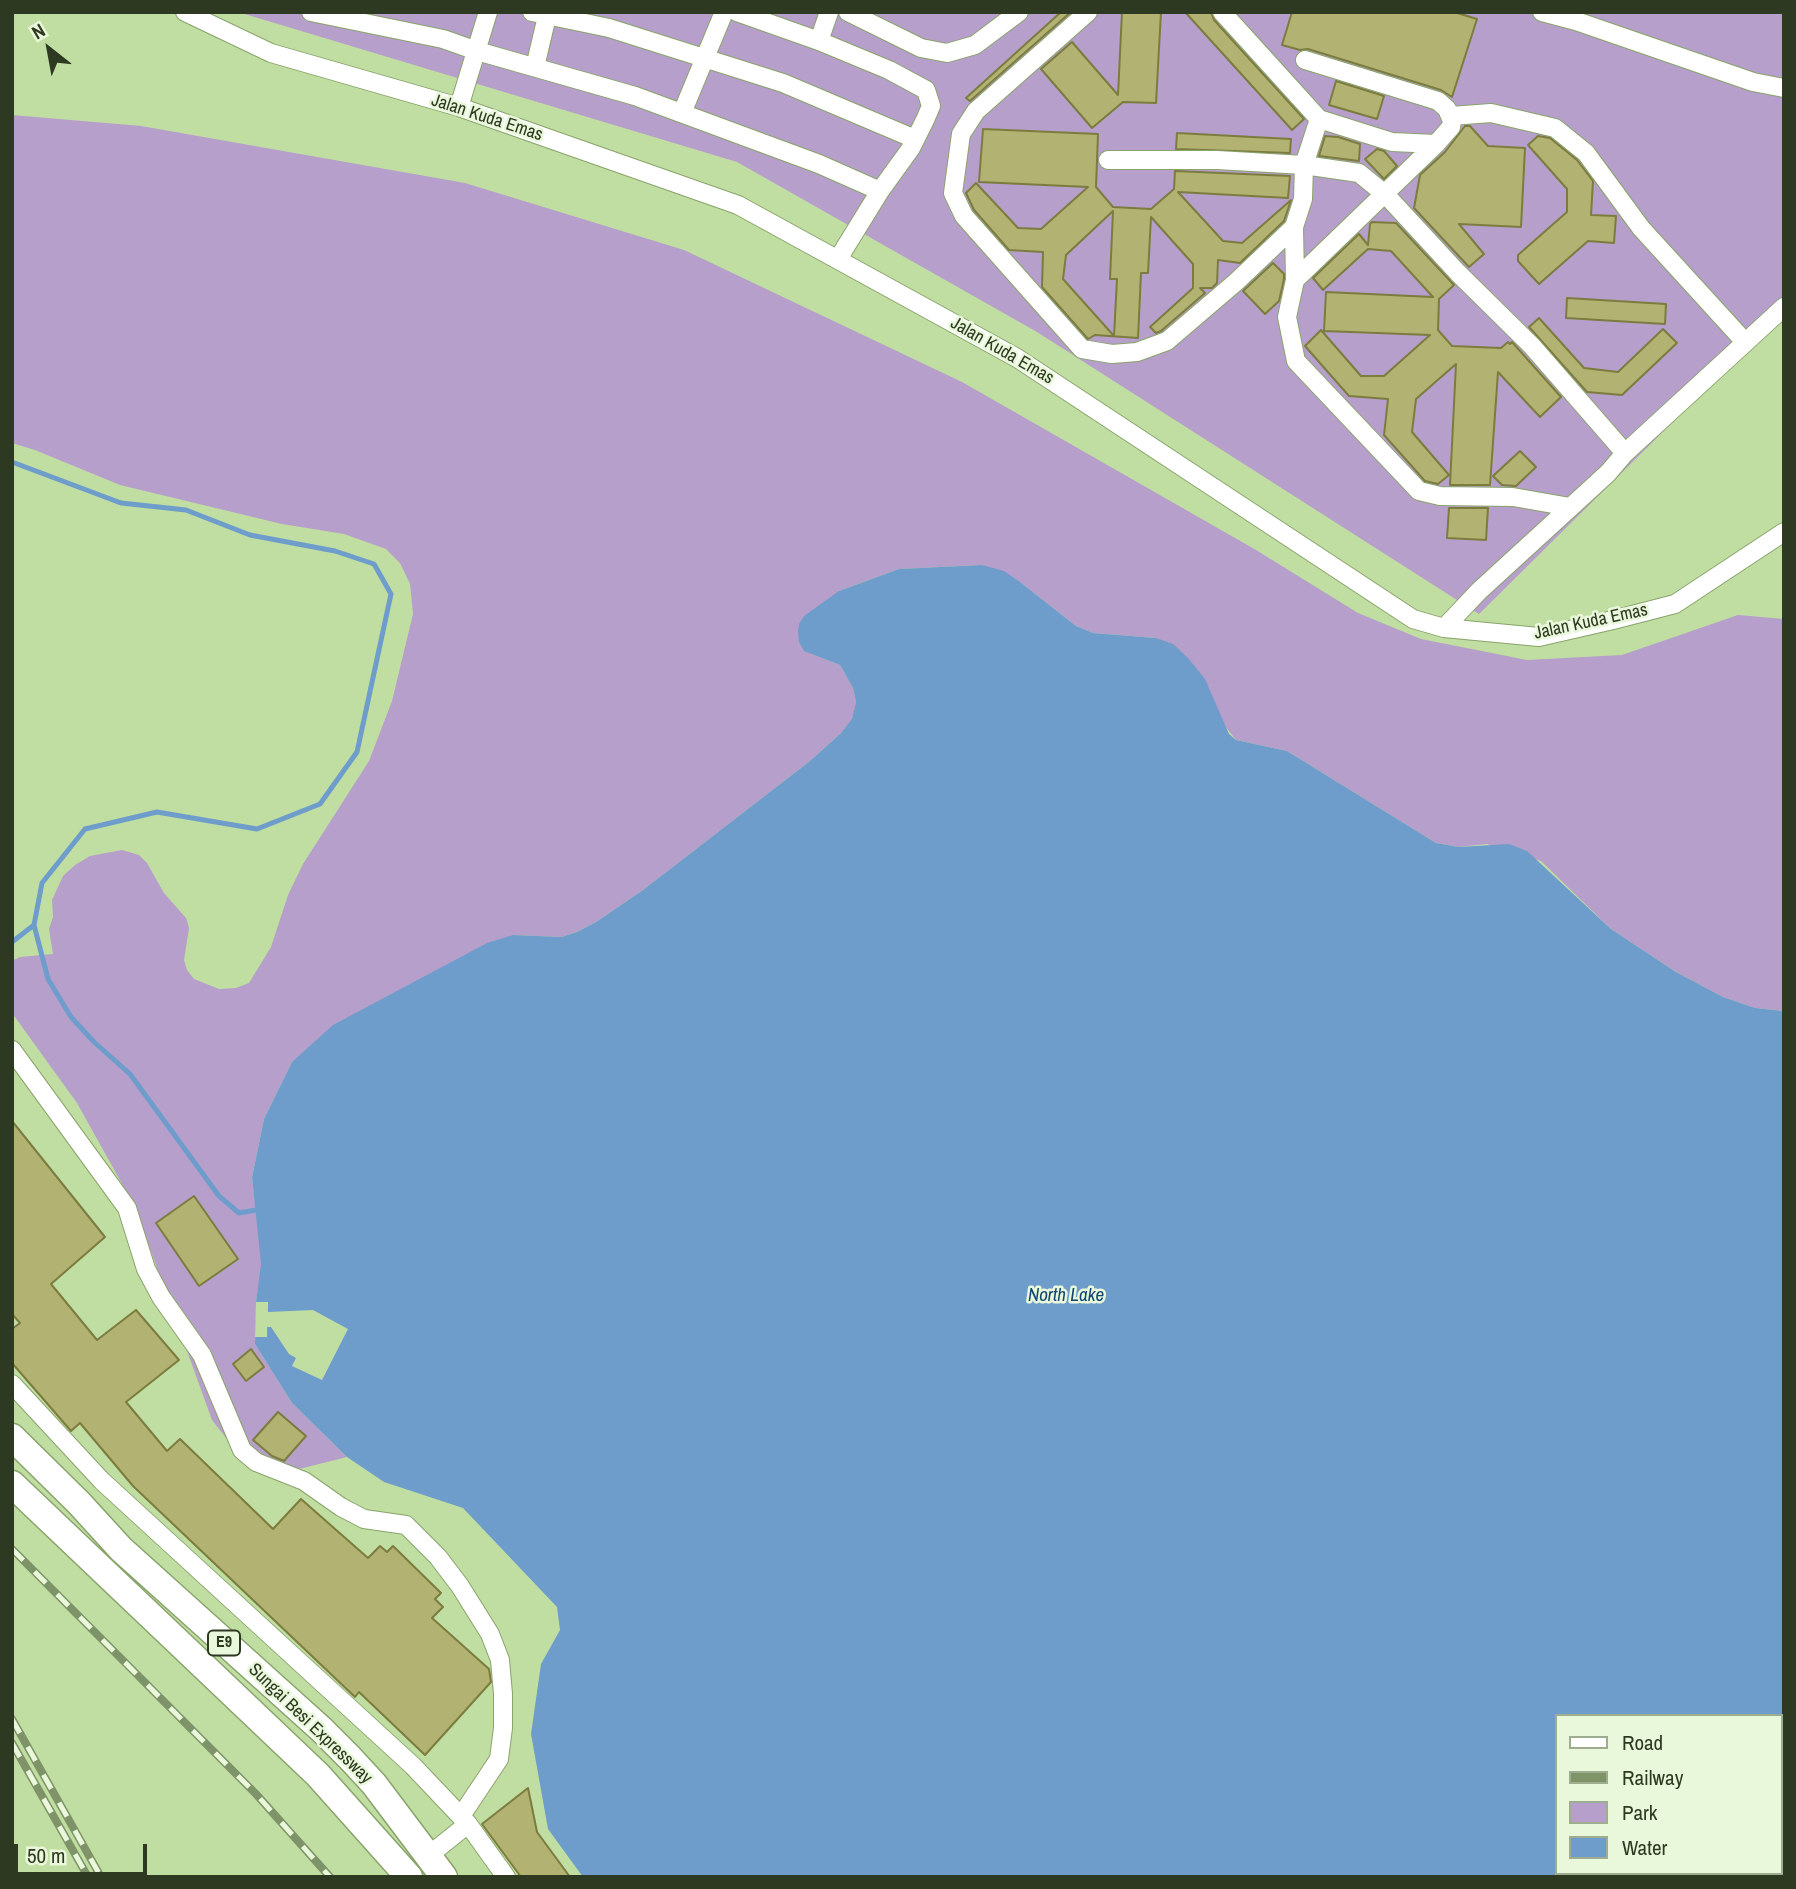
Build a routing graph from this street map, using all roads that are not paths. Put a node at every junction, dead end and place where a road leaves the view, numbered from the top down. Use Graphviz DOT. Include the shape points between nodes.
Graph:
graph roads {
  1 [pos="185,12"];
  2 [pos="311,12"];
  3 [pos="488,12"];
  4 [pos="724,12"];
  5 [pos="737,12"];
  6 [pos="829,12"];
  7 [pos="848,12"];
  8 [pos="1019,12"];
  9 [pos="1088,12"];
  10 [pos="1222,12"];
  11 [pos="1542,12"];
  12 [pos="542,13"];
  13 [pos="1579,17"];
  14 [pos="818,41"];
  15 [pos="477,51"];
  16 [pos="705,58"];
  17 [pos="1305,60"];
  18 [pos="535,67"];
  19 [pos="1784,88"];
  20 [pos="459,107"];
  21 [pos="682,113"];
  22 [pos="1451,116"];
  23 [pos="1319,120"];
  24 [pos="915,139"];
  25 [pos="1436,144"];
  26 [pos="1108,160"];
  27 [pos="1304,164"];
  28 [pos="880,191"];
  29 [pos="1385,195"];
  30 [pos="1294,227"];
  31 [pos="838,259"];
  32 [pos="1295,280"];
  33 [pos="1784,307"];
  34 [pos="1745,342"];
  35 [pos="1625,453"];
  36 [pos="1570,507"];
  37 [pos="1784,532"];
  38 [pos="1444,628"];
  39 [pos="12,1050"];
  40 [pos="12,1384"];
  41 [pos="12,1437"];
  42 [pos="12,1484"];
  43 [pos="464,1820"];
  44 [pos="436,1866"];
  45 [pos="409,1877"];
  46 [pos="506,1877"];
  1 -- 20 [label="street, Jalan Kuda Emas" via="271,53"];
  2 -- 15 [label="street" via="443,38"];
  3 -- 15 [label="street"];
  4 -- 16 [label="street"];
  5 -- 14 [label="street"];
  6 -- 14 [label="street"];
  7 -- 8 [label="street" via="921,48 947,53 975,45"];
  9 -- 30 [label="street" via="976,111 961,134 953,193 964,216 1082,349 1138,352 1167,341"];
  10 -- 23 [label="street"];
  11 -- 13 [label="street"];
  12 -- 16 [label="street"];
  12 -- 18 [label="street"];
  13 -- 19 [label="street" via="1752,82"];
  14 -- 24 [label="street" via="926,90 931,106"];
  15 -- 18 [label="street"];
  15 -- 20 [label="street"];
  16 -- 21 [label="street"];
  16 -- 24 [label="street" via="783,83"];
  17 -- 22 [label="street" via="1438,101"];
  18 -- 21 [label="street"];
  20 -- 31 [label="street, Jalan Kuda Emas" via="737,205"];
  21 -- 28 [label="street"];
  22 -- 25 [label="street" via="1451,127"];
  22 -- 34 [label="street" via="1491,113 1555,128 1586,153 1642,228"];
  23 -- 25 [label="street" via="1392,142"];
  23 -- 27 [label="street"];
  24 -- 28 [label="street"];
  25 -- 29 [label="street"];
  26 -- 27 [label="street"];
  27 -- 29 [label="street" via="1359,173"];
  27 -- 30 [label="street" via="1303,199"];
  28 -- 31 [label="street"];
  29 -- 32 [label="street"];
  29 -- 35 [label="street" via="1532,346"];
  30 -- 32 [label="street"];
  31 -- 38 [label="street, Jalan Kuda Emas" via="1017,358 1413,619"];
  32 -- 36 [label="street" via="1287,317 1296,361 1419,491 1440,496 1513,497"];
  33 -- 34 [label="street"];
  34 -- 35 [label="street"];
  35 -- 36 [label="street"];
  36 -- 38 [label="street"];
  37 -- 38 [label="street, Jalan Kuda Emas" via="1675,604 1539,637"];
  39 -- 43 [label="street" via="127,1208 146,1269 202,1355 242,1450 256,1462 304,1481 363,1519 406,1525 445,1566 490,1634 500,1660 503,1694 499,1759"];
  40 -- 43 [label="street" via="102,1481 412,1766"];
  41 -- 44 [label="highway, Sungai Besi Expressway / E9" via="131,1558 340,1748 374,1784"];
  42 -- 45 [label="highway, Sungai Besi Expressway / E9" via="318,1775"];
  43 -- 44 [label="street"];
  43 -- 46 [label="street"];
}
